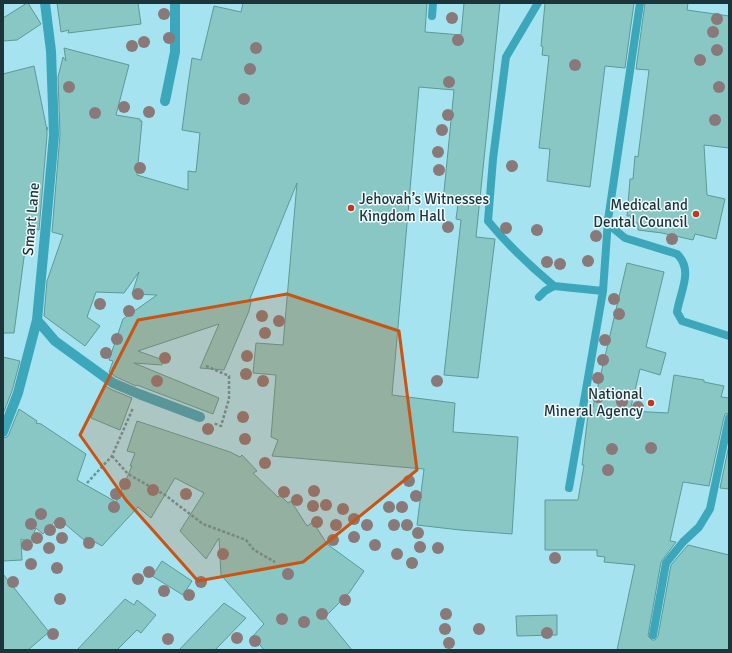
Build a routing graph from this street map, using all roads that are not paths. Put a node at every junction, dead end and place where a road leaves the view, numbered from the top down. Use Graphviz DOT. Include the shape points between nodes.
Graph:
graph roads {
  1 [pos="45,3"];
  2 [pos="175,3"];
  3 [pos="433,3"];
  4 [pos="538,3"];
  5 [pos="640,3"];
  6 [pos="432,16"];
  7 [pos="165,101"];
  8 [pos="608,220"];
  9 [pos="554,286"];
  10 [pos="603,291"];
  11 [pos="539,297"];
  12 [pos="37,320"];
  13 [pos="729,336"];
  14 [pos="200,417"];
  15 [pos="729,418"];
  16 [pos="3,432"];
  17 [pos="569,488"];
  18 [pos="653,635"];
  1 -- 12 [label="street, Smart Lane" via="51,51 54,135"];
  2 -- 7 [label="street" via="175,52"];
  3 -- 6 [label="lane"];
  4 -- 9 [label="lane" via="506,57 488,221 502,238"];
  5 -- 8 [label="lane"];
  8 -- 10 [label="lane"];
  8 -- 13 [label="lane" via="625,238 677,254 683,259 686,270 676,312 682,321"];
  9 -- 10 [label="lane"];
  9 -- 11 [label="lane"];
  10 -- 17 [label="lane"];
  12 -- 14 [label="street" via="55,341 113,383"];
  12 -- 16 [label="street, Smart Lane" via="18,393"];
  15 -- 18 [label="lane" via="710,509 699,527 666,563"];
}
